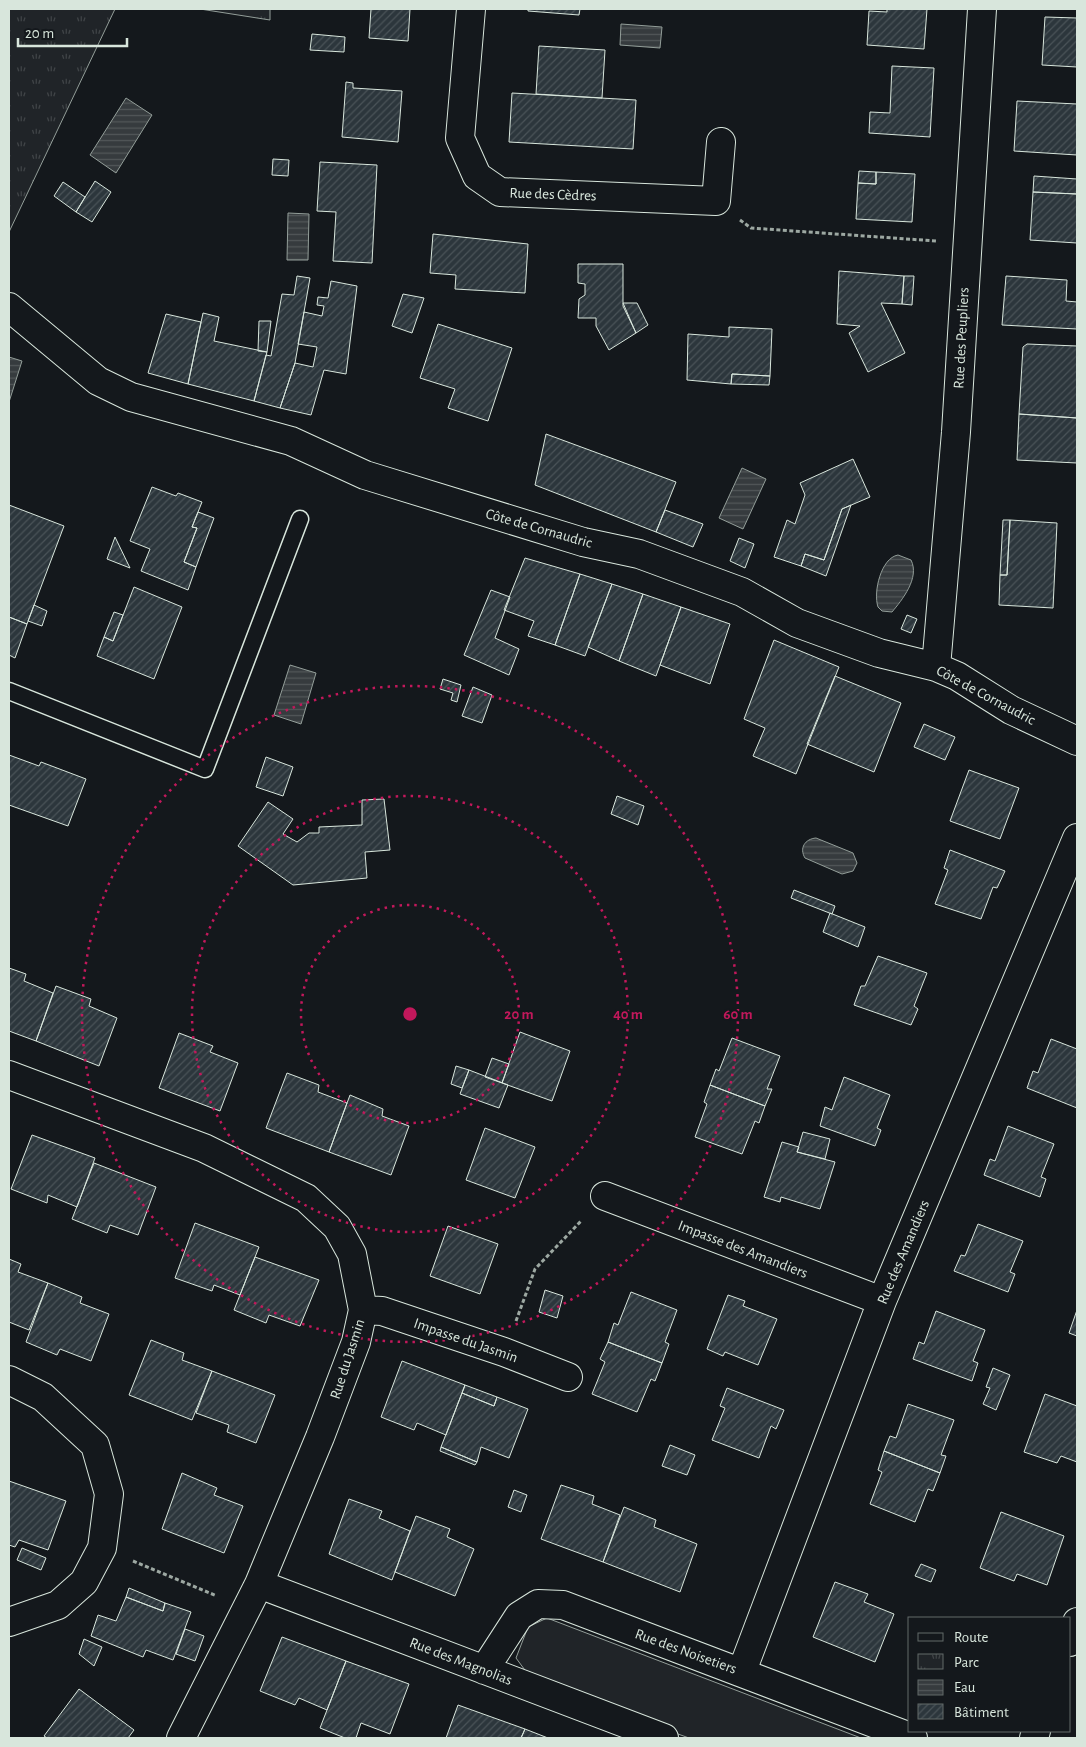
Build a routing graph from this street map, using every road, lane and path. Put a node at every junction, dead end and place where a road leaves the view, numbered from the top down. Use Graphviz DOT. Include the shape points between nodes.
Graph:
graph roads {
  1 [pos="471,9"];
  2 [pos="982,9"];
  3 [pos="721,142"];
  4 [pos="716,201"];
  5 [pos="966,244"];
  6 [pos="9,307"];
  7 [pos="300,519"];
  8 [pos="936,666"];
  9 [pos="9,691"];
  10 [pos="1077,741"];
  11 [pos="1077,838"];
  12 [pos="9,1075"];
  13 [pos="605,1196"];
  14 [pos="882,1302"];
  15 [pos="363,1310"];
  16 [pos="504,1352"];
  17 [pos="568,1377"];
  18 [pos="9,1380"];
  19 [pos="102,1548"];
  20 [pos="258,1584"];
  21 [pos="246,1608"];
  22 [pos="9,1622"];
  23 [pos="1077,1622"];
  24 [pos="1071,1639"];
  25 [pos="484,1670"];
  26 [pos="742,1672"];
  27 [pos="181,1738"];
  28 [pos="664,1738"];
  29 [pos="913,1738"];
  1 -- 4 [label="street, Rue des Cèdres" via="460,138 477,176 500,192"];
  2 -- 5 [label="street, Rue des Peupliers"];
  3 -- 4 [label="street"];
  4 -- 5 [label="path" via="751,228"];
  5 -- 8 [label="street, Rue des Peupliers" via="956,432"];
  6 -- 8 [label="street, Côte de Cornaudric" via="98,381 131,397 291,441 365,475 583,542 639,554 742,592 797,623 879,654"];
  7 -- 9 [label="lane" via="205,769"];
  8 -- 10 [label="street, Côte de Cornaudric" via="1011,710"];
  11 -- 14 [label="street, Rue des Amandiers"];
  12 -- 15 [label="street, Rue du Jasmin" via="204,1148 306,1198 337,1227 352,1254"];
  13 -- 14 [label="street, Impasse des Amandiers"];
  13 -- 16 [label="path" via="536,1269"];
  14 -- 26 [label="street, Rue des Amandiers"];
  15 -- 16 [label="street, Impasse du Jasmin" via="382,1311"];
  15 -- 20 [label="street, Rue du Jasmin" via="356,1342 340,1385"];
  16 -- 17 [label="street, Impasse du Jasmin"];
  18 -- 19 [label="street" via="43,1397 94,1445 109,1494"];
  19 -- 21 [label="path"];
  19 -- 22 [label="street" via="84,1582 58,1605"];
  20 -- 21 [label="street, Rue du Jasmin"];
  20 -- 25 [label="street, Rue des Magnolias"];
  21 -- 27 [label="street, Rue du Jasmin"];
  23 -- 24 [label="street"];
  25 -- 26 [label="street, Rue des Noisetiers" via="519,1616 538,1604 563,1605"];
  25 -- 28 [label="street, Rue des Magnolias"];
  26 -- 29 [label="street, Rue des Noisetiers"];
}
